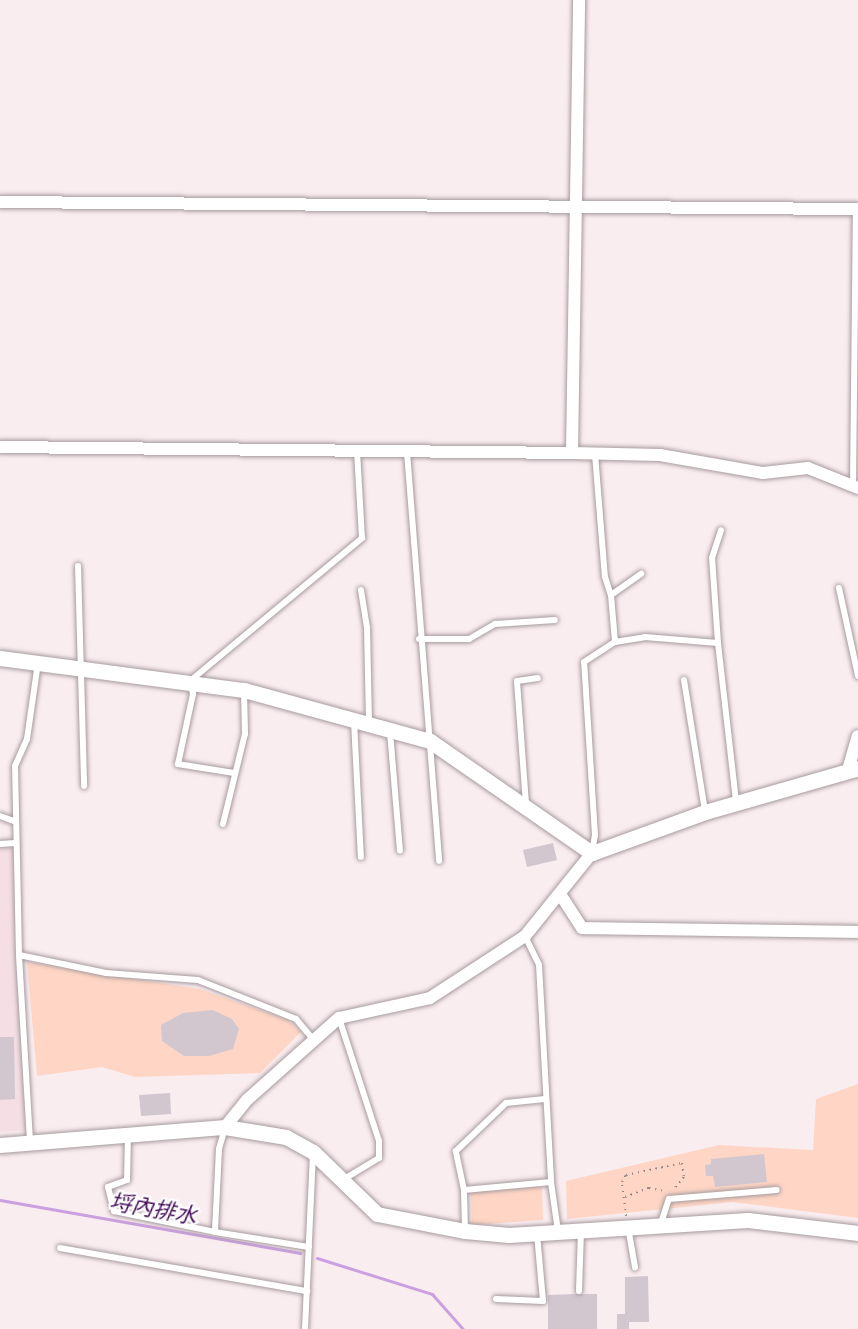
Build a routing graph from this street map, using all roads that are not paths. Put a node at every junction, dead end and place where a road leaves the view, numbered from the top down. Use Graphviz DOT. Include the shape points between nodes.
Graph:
graph roads {
  1 [pos="579,0"];
  2 [pos="0,202"];
  3 [pos="576,208"];
  4 [pos="857,209"];
  5 [pos="0,447"];
  6 [pos="357,452"];
  7 [pos="407,452"];
  8 [pos="572,453"];
  9 [pos="595,454"];
  10 [pos="855,488"];
  11 [pos="721,530"];
  12 [pos="78,566"];
  13 [pos="641,574"];
  14 [pos="839,588"];
  15 [pos="361,590"];
  16 [pos="611,595"];
  17 [pos="555,620"];
  18 [pos="419,639"];
  19 [pos="615,642"];
  20 [pos="718,643"];
  21 [pos="0,658"];
  22 [pos="38,663"];
  23 [pos="82,668"];
  24 [pos="858,676"];
  25 [pos="538,678"];
  26 [pos="684,680"];
  27 [pos="190,681"];
  28 [pos="244,690"];
  29 [pos="361,722"];
  30 [pos="390,730"];
  31 [pos="858,736"];
  32 [pos="430,741"];
  33 [pos="853,769"];
  34 [pos="234,773"];
  35 [pos="84,786"];
  36 [pos="526,805"];
  37 [pos="736,805"];
  38 [pos="705,812"];
  39 [pos="0,816"];
  40 [pos="14,821"];
  41 [pos="223,824"];
  42 [pos="15,843"];
  43 [pos="0,844"];
  44 [pos="400,851"];
  45 [pos="592,853"];
  46 [pos="361,857"];
  47 [pos="440,861"];
  48 [pos="560,894"];
  49 [pos="858,932"];
  50 [pos="525,936"];
  51 [pos="19,955"];
  52 [pos="339,1018"];
  53 [pos="313,1039"];
  54 [pos="545,1099"];
  55 [pos="225,1127"];
  56 [pos="128,1134"];
  57 [pos="30,1142"];
  58 [pos="0,1145"];
  59 [pos="313,1152"];
  60 [pos="343,1180"];
  61 [pos="551,1182"];
  62 [pos="464,1190"];
  63 [pos="777,1191"];
  64 [pos="661,1223"];
  65 [pos="628,1226"];
  66 [pos="581,1230"];
  67 [pos="465,1231"];
  68 [pos="215,1232"];
  69 [pos="558,1232"];
  70 [pos="537,1233"];
  71 [pos="858,1233"];
  72 [pos="309,1247"];
  73 [pos="60,1248"];
  74 [pos="635,1267"];
  75 [pos="307,1291"];
  76 [pos="579,1291"];
  77 [pos="496,1299"];
  78 [pos="305,1329"];
  1 -- 3 [label="street"];
  2 -- 3 [label="street"];
  3 -- 4 [label="street"];
  3 -- 8 [label="street"];
  4 -- 10 [label="lane"];
  5 -- 6 [label="street"];
  6 -- 7 [label="street"];
  6 -- 27 [label="lane" via="362,538"];
  7 -- 8 [label="street"];
  7 -- 18 [label="lane"];
  8 -- 9 [label="street"];
  9 -- 10 [label="street" via="660,455 763,473 808,468"];
  9 -- 16 [label="lane" via="605,577"];
  11 -- 20 [label="lane" via="712,558"];
  12 -- 23 [label="lane"];
  13 -- 16 [label="lane"];
  14 -- 24 [label="lane"];
  15 -- 29 [label="lane" via="367,627"];
  16 -- 19 [label="lane"];
  17 -- 18 [label="lane" via="495,624 468,639"];
  18 -- 32 [label="lane"];
  19 -- 20 [label="lane" via="645,637"];
  19 -- 45 [label="lane" via="584,662 595,835"];
  20 -- 37 [label="lane"];
  21 -- 22 [label="street"];
  22 -- 23 [label="street"];
  22 -- 40 [label="lane" via="27,739 15,766"];
  23 -- 27 [label="street"];
  23 -- 35 [label="lane"];
  25 -- 36 [label="lane" via="517,681"];
  26 -- 38 [label="lane"];
  27 -- 28 [label="street"];
  27 -- 34 [label="lane" via="193,694 178,764"];
  28 -- 29 [label="street"];
  28 -- 34 [label="lane" via="245,734"];
  29 -- 30 [label="street"];
  29 -- 46 [label="lane"];
  30 -- 32 [label="street"];
  30 -- 44 [label="lane"];
  31 -- 33 [label="street"];
  32 -- 36 [label="street"];
  32 -- 47 [label="lane"];
  33 -- 37 [label="street"];
  34 -- 41 [label="lane"];
  36 -- 45 [label="street"];
  37 -- 38 [label="street"];
  38 -- 45 [label="street"];
  39 -- 40 [label="lane"];
  40 -- 42 [label="lane"];
  42 -- 43 [label="lane"];
  42 -- 51 [label="lane"];
  45 -- 48 [label="street"];
  48 -- 49 [label="street" via="582,928"];
  48 -- 50 [label="street"];
  50 -- 52 [label="street" via="430,998"];
  50 -- 54 [label="lane" via="538,965"];
  51 -- 53 [label="lane" via="106,973 198,980 296,1019"];
  51 -- 57 [label="lane"];
  52 -- 53 [label="street"];
  52 -- 60 [label="lane" via="379,1141 379,1158"];
  53 -- 55 [label="street" via="248,1099"];
  54 -- 61 [label="lane"];
  54 -- 62 [label="lane" via="506,1104 456,1151"];
  55 -- 56 [label="street"];
  55 -- 59 [label="street" via="286,1137"];
  55 -- 68 [label="lane" via="219,1149"];
  56 -- 57 [label="street"];
  56 -- 68 [label="lane" via="127,1180 108,1187 114,1211"];
  57 -- 58 [label="street"];
  59 -- 60 [label="street"];
  59 -- 72 [label="lane"];
  60 -- 67 [label="street" via="377,1214"];
  61 -- 62 [label="lane"];
  61 -- 69 [label="lane"];
  62 -- 67 [label="lane"];
  63 -- 64 [label="lane" via="669,1199"];
  64 -- 65 [label="street"];
  64 -- 71 [label="street" via="782,1221"];
  65 -- 66 [label="street"];
  65 -- 74 [label="lane"];
  66 -- 69 [label="street"];
  66 -- 76 [label="lane"];
  67 -- 70 [label="street"];
  68 -- 72 [label="lane"];
  69 -- 70 [label="street"];
  70 -- 77 [label="lane" via="543,1301"];
  72 -- 75 [label="lane"];
  73 -- 75 [label="lane"];
  75 -- 78 [label="lane"];
}
